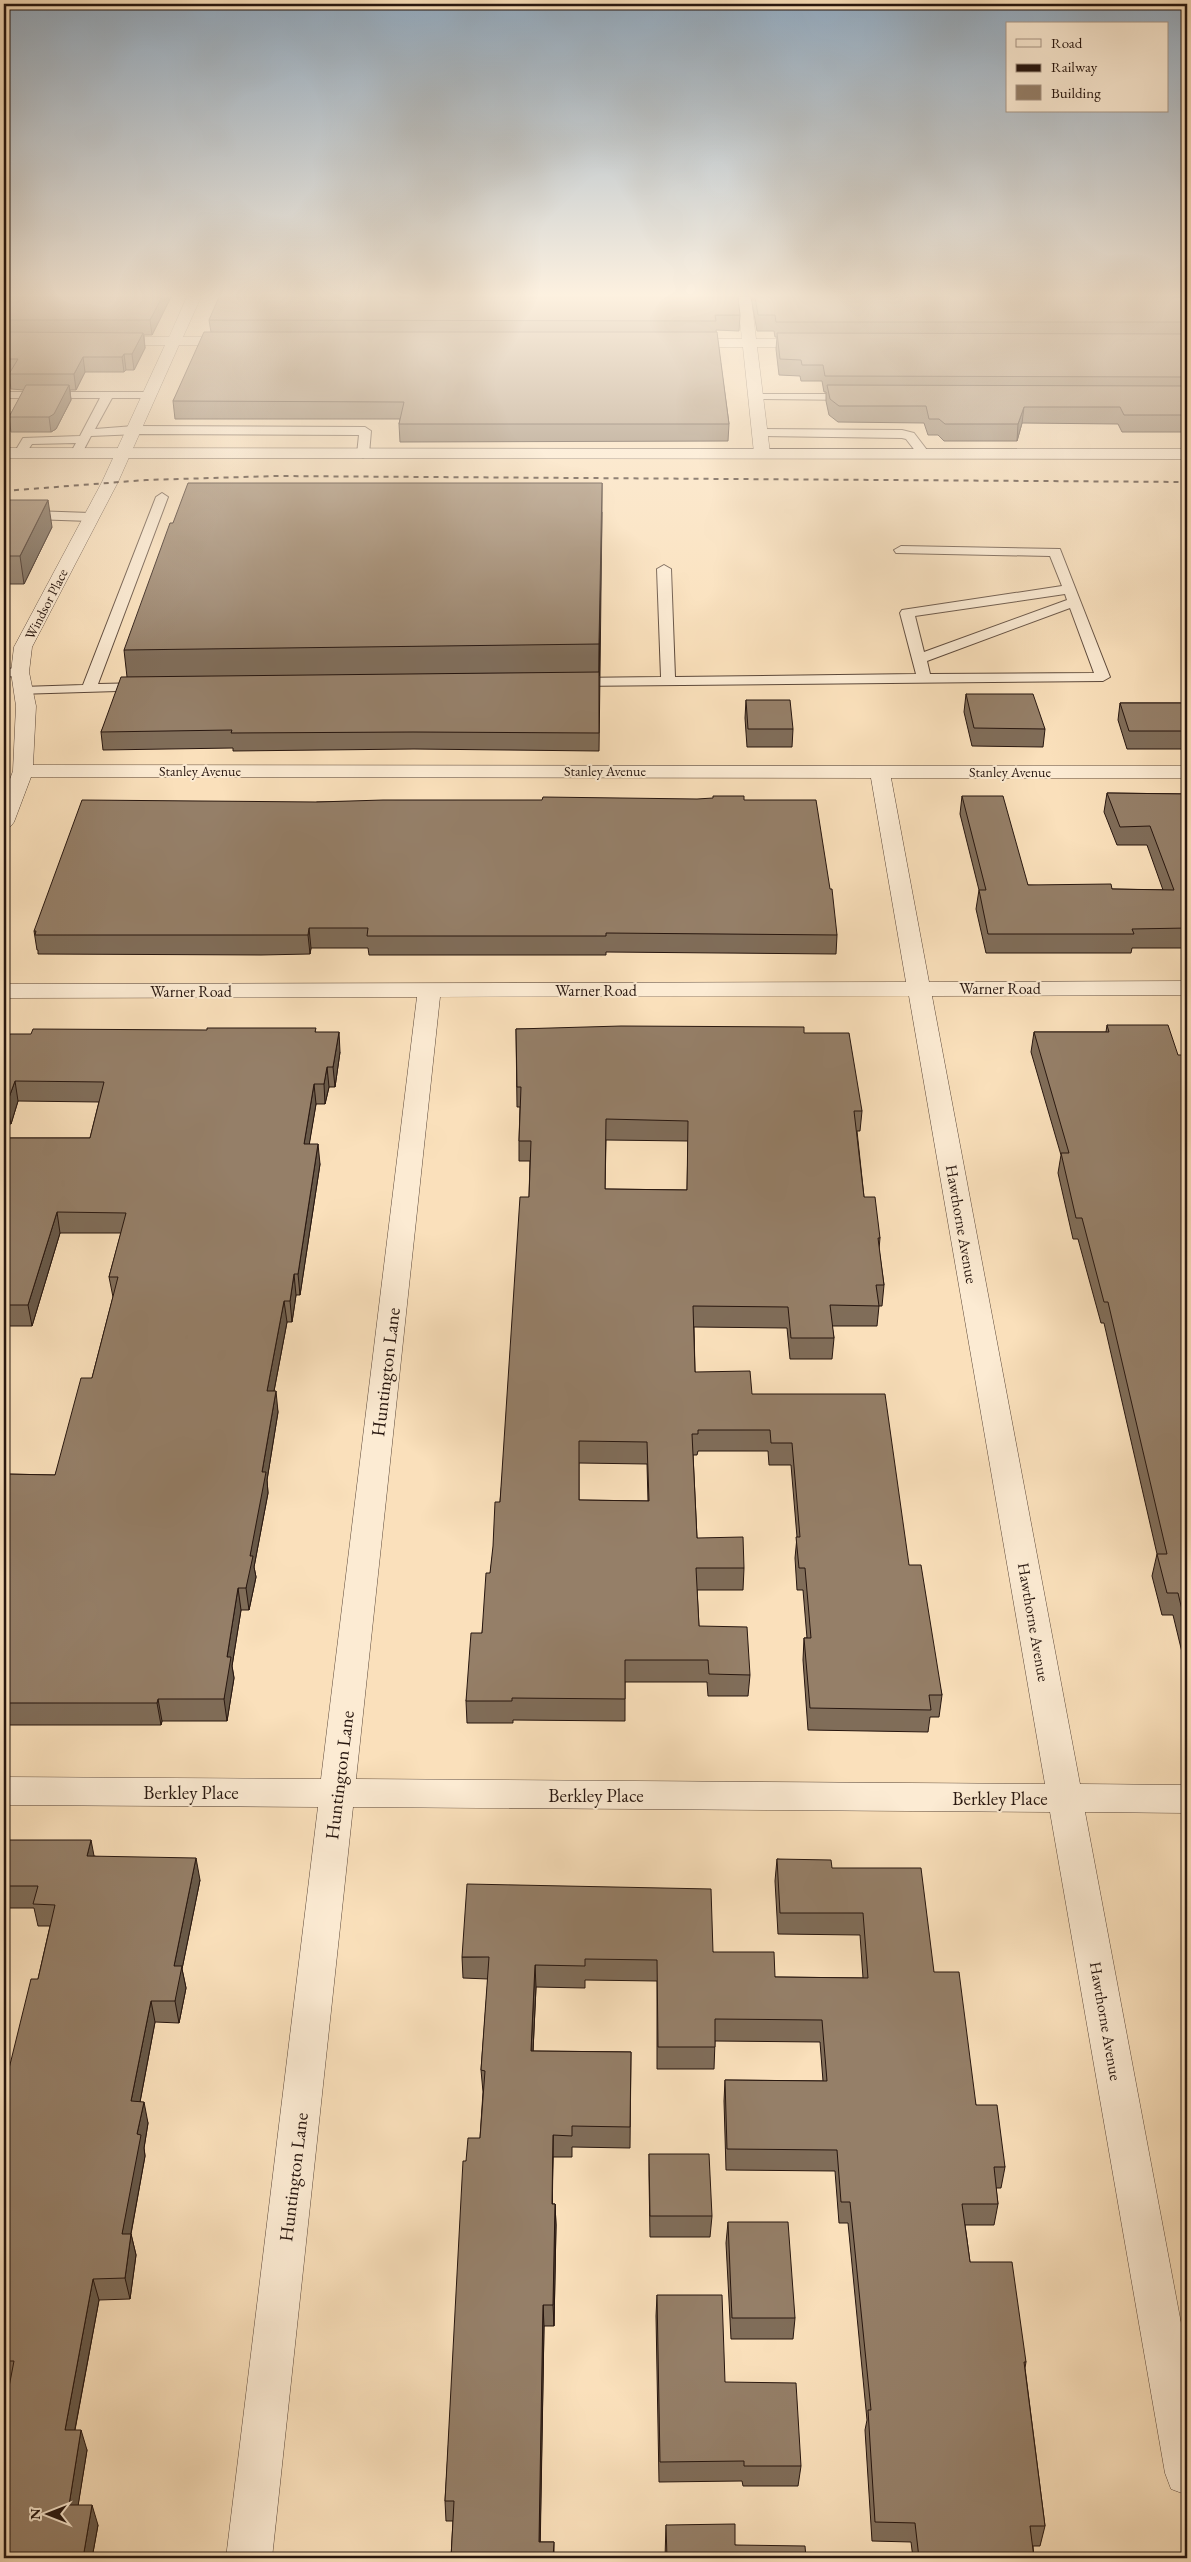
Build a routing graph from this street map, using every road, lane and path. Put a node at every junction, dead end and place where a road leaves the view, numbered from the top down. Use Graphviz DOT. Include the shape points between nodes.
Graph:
graph roads {
  1 [pos="96,417"];
  2 [pos="140,417"];
  3 [pos="757,417"];
  4 [pos="261,430"];
  5 [pos="133,431"];
  6 [pos="759,432"];
  7 [pos="86,436"];
  8 [pos="4,453"];
  9 [pos="20,453"];
  10 [pos="76,453"];
  11 [pos="123,454"];
  12 [pos="254,454"];
  13 [pos="363,454"];
  14 [pos="762,454"];
  15 [pos="924,454"];
  16 [pos="1187,454"];
  17 [pos="162,497"];
  18 [pos="4,514"];
  19 [pos="90,517"];
  20 [pos="901,550"];
  21 [pos="664,569"];
  22 [pos="1072,596"];
  23 [pos="919,660"];
  24 [pos="12,672"];
  25 [pos="924,678"];
  26 [pos="668,681"];
  27 [pos="558,682"];
  28 [pos="159,687"];
  29 [pos="89,688"];
  30 [pos="22,691"];
  31 [pos="23,771"];
  32 [pos="880,772"];
  33 [pos="1187,772"];
  34 [pos="4,822"];
  35 [pos="920,988"];
  36 [pos="1187,988"];
  37 [pos="4,991"];
  38 [pos="429,991"];
  39 [pos="4,1791"];
  40 [pos="337,1793"];
  41 [pos="1065,1798"];
  42 [pos="1187,1799"];
  43 [pos="1187,2473"];
  44 [pos="249,2558"];
  1 -- 7 [label="lane"];
  2 -- 5 [label="street, Windsor Place"];
  3 -- 6 [label="street"];
  4 -- 5 [label="lane"];
  4 -- 12 [label="lane"];
  4 -- 13 [label="lane" via="365,431"];
  5 -- 7 [label="lane"];
  5 -- 11 [label="street, Windsor Place"];
  6 -- 14 [label="street"];
  6 -- 15 [label="lane" via="902,434 910,436"];
  7 -- 9 [label="lane" via="27,441"];
  7 -- 10 [label="lane"];
  8 -- 9 [label="street"];
  9 -- 10 [label="street"];
  10 -- 11 [label="street"];
  11 -- 12 [label="street"];
  11 -- 19 [label="street, Windsor Place"];
  12 -- 13 [label="street"];
  13 -- 14 [label="street"];
  14 -- 15 [label="street"];
  15 -- 16 [label="street"];
  17 -- 29 [label="lane"];
  18 -- 19 [label="lane"];
  19 -- 24 [label="street, Windsor Place"];
  20 -- 22 [label="lane" via="1055,552"];
  21 -- 26 [label="lane"];
  22 -- 23 [label="lane"];
  22 -- 23 [label="lane" via="907,613"];
  22 -- 25 [label="lane" via="1103,677"];
  23 -- 25 [label="lane"];
  24 -- 30 [label="street, Windsor Place"];
  25 -- 26 [label="lane"];
  26 -- 27 [label="lane"];
  28 -- 29 [label="lane"];
  29 -- 30 [label="lane"];
  30 -- 31 [label="street, Windsor Place" via="26,706"];
  31 -- 32 [label="street, Stanley Avenue"];
  31 -- 34 [label="street, Windsor Place"];
  32 -- 33 [label="street, Stanley Avenue"];
  32 -- 35 [label="street, Hawthorne Avenue"];
  35 -- 36 [label="street, Warner Road"];
  35 -- 38 [label="street, Warner Road"];
  35 -- 41 [label="street, Hawthorne Avenue"];
  37 -- 38 [label="street, Warner Road"];
  38 -- 40 [label="street, Huntington Lane"];
  39 -- 40 [label="street, Berkley Place"];
  40 -- 41 [label="street, Berkley Place"];
  40 -- 44 [label="street, Huntington Lane"];
  41 -- 42 [label="street, Berkley Place"];
  41 -- 43 [label="street, Hawthorne Avenue"];
}
